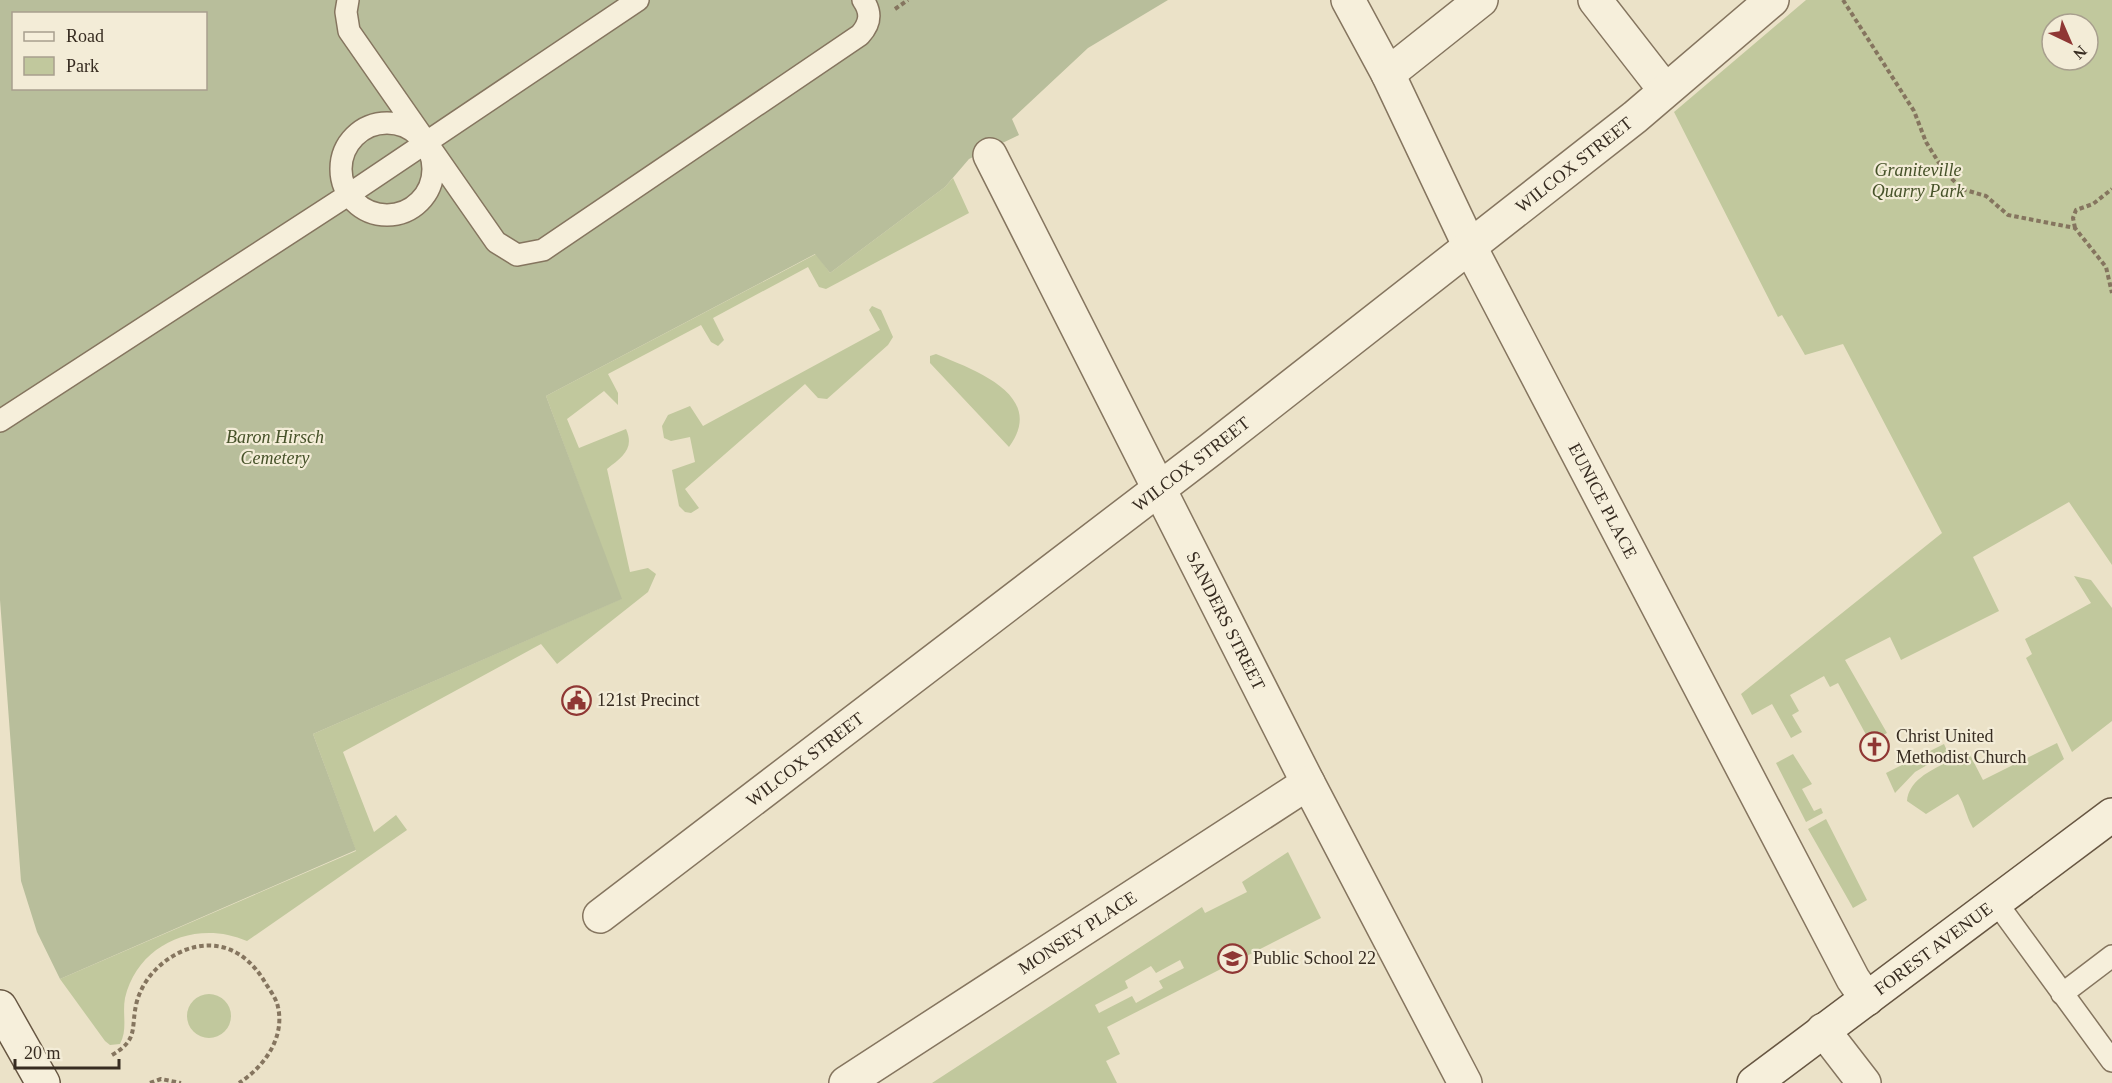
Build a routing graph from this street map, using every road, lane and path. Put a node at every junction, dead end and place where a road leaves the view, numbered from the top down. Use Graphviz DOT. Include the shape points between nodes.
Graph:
graph roads {
  1 [pos="348,0"];
  2 [pos="638,0"];
  3 [pos="863,0"];
  4 [pos="1348,0"];
  5 [pos="1481,0"];
  6 [pos="1595,0"];
  7 [pos="1772,0"];
  8 [pos="1843,0"];
  9 [pos="1388,74"];
  10 [pos="1665,90"];
  11 [pos="426,142"];
  12 [pos="990,155"];
  13 [pos="2112,189"];
  14 [pos="348,195"];
  15 [pos="2075,228"];
  16 [pos="1470,247"];
  17 [pos="2112,293"];
  18 [pos="0,421"];
  19 [pos="1159,489"];
  20 [pos="1308,783"];
  21 [pos="2112,815"];
  22 [pos="1996,902"];
  23 [pos="600,916"];
  24 [pos="2112,956"];
  25 [pos="2061,994"];
  26 [pos="1867,999"];
  27 [pos="0,1007"];
  28 [pos="1823,1030"];
  29 [pos="112,1055"];
  30 [pos="2112,1061"];
  31 [pos="43,1083"];
  32 [pos="150,1083"];
  33 [pos="181,1083"];
  34 [pos="239,1083"];
  35 [pos="846,1083"];
  36 [pos="1465,1083"];
  37 [pos="1754,1083"];
  38 [pos="1864,1083"];
  1 -- 11 [label="lane" via="349,31"];
  2 -- 11 [label="lane"];
  3 -- 11 [label="lane" via="870,17 860,35 543,250 529,255 517,255 496,242"];
  4 -- 9 [label="street, EUNICE PLACE"];
  5 -- 9 [label="street"];
  6 -- 10 [label="street"];
  7 -- 10 [label="street, WILCOX STREET"];
  8 -- 15 [label="path" via="1914,111 1926,142 1944,171 1962,189 1986,196 2008,215"];
  9 -- 16 [label="street, EUNICE PLACE"];
  10 -- 16 [label="street, WILCOX STREET"];
  11 -- 14 [label="lane"];
  11 -- 14 [label="lane" via="432,156 431,184 413,208 385,215 358,206"];
  11 -- 14 [label="lane" via="416,131 389,122 361,130 350,140 340,167"];
  12 -- 19 [label="street, SANDERS STREET"];
  13 -- 15 [label="path" via="2076,210"];
  14 -- 18 [label="lane"];
  15 -- 17 [label="path" via="2106,267"];
  16 -- 19 [label="street, WILCOX STREET"];
  16 -- 26 [label="street, EUNICE PLACE"];
  19 -- 20 [label="street, SANDERS STREET"];
  19 -- 23 [label="street, WILCOX STREET"];
  20 -- 35 [label="street, MONSEY PLACE"];
  20 -- 36 [label="street, SANDERS STREET"];
  21 -- 22 [label="street, FOREST AVENUE"];
  22 -- 25 [label="lane"];
  22 -- 26 [label="street, FOREST AVENUE"];
  24 -- 25 [label="lane"];
  25 -- 30 [label="lane"];
  26 -- 28 [label="street, FOREST AVENUE"];
  27 -- 31 [label="street"];
  28 -- 37 [label="street, FOREST AVENUE"];
  28 -- 38 [label="street"];
  29 -- 34 [label="path" via="130,1040 135,1030 137,1001 155,969 188,949 219,946 246,958 278,1005 278,1032 270,1053 252,1075"];
  32 -- 33 [label="path" via="161,1079"];
}
